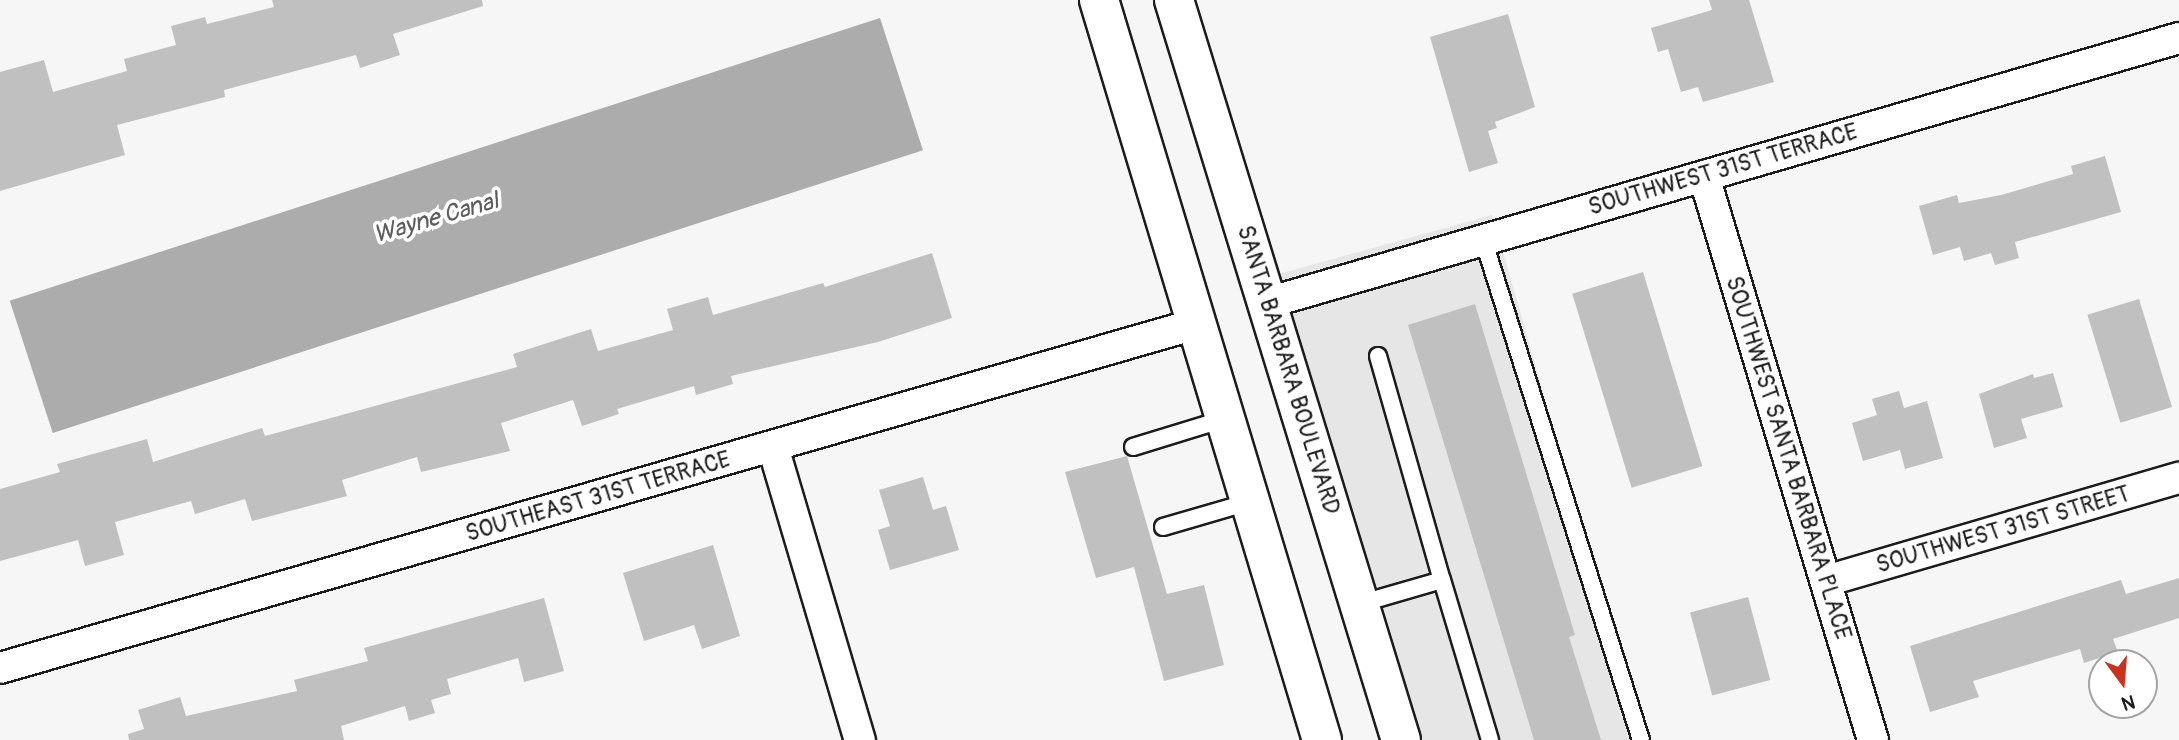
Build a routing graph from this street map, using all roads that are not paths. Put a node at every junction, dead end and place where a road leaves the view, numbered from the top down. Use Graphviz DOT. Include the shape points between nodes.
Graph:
graph roads {
  1 [pos="1099,0"];
  2 [pos="1174,0"];
  3 [pos="2179,38"];
  4 [pos="1704,176"];
  5 [pos="1483,239"];
  6 [pos="1267,303"];
  7 [pos="1196,324"];
  8 [pos="1378,356"];
  9 [pos="1224,419"];
  10 [pos="773,447"];
  11 [pos="1133,447"];
  12 [pos="2179,478"];
  13 [pos="1249,502"];
  14 [pos="1163,527"];
  15 [pos="1442,580"];
  16 [pos="1826,581"];
  17 [pos="1359,604"];
  18 [pos="0,668"];
  19 [pos="860,740"];
  20 [pos="1322,740"];
  21 [pos="1401,740"];
  22 [pos="1490,740"];
  23 [pos="1641,740"];
  24 [pos="1873,740"];
  1 -- 7 [label="main road"];
  2 -- 6 [label="main road, SANTA BARBARA BOULEVARD"];
  3 -- 4 [label="street, SOUTHWEST 31ST TERRACE"];
  4 -- 5 [label="street, SOUTHWEST 31ST TERRACE"];
  4 -- 16 [label="street, SOUTHWEST SANTA BARBARA PLACE"];
  5 -- 6 [label="street, SOUTHWEST 31ST TERRACE"];
  5 -- 23 [label="lane"];
  6 -- 17 [label="main road, SANTA BARBARA BOULEVARD"];
  7 -- 9 [label="main road"];
  7 -- 10 [label="street, SOUTHEAST 31ST TERRACE"];
  8 -- 15 [label="lane"];
  9 -- 11 [label="lane"];
  9 -- 13 [label="main road"];
  10 -- 18 [label="street, SOUTHEAST 31ST TERRACE"];
  10 -- 19 [label="street"];
  12 -- 16 [label="street, SOUTHWEST 31ST STREET"];
  13 -- 14 [label="lane"];
  13 -- 20 [label="main road"];
  15 -- 17 [label="lane"];
  15 -- 22 [label="lane"];
  16 -- 24 [label="street, SOUTHWEST SANTA BARBARA PLACE"];
  17 -- 21 [label="main road, SANTA BARBARA BOULEVARD"];
}
